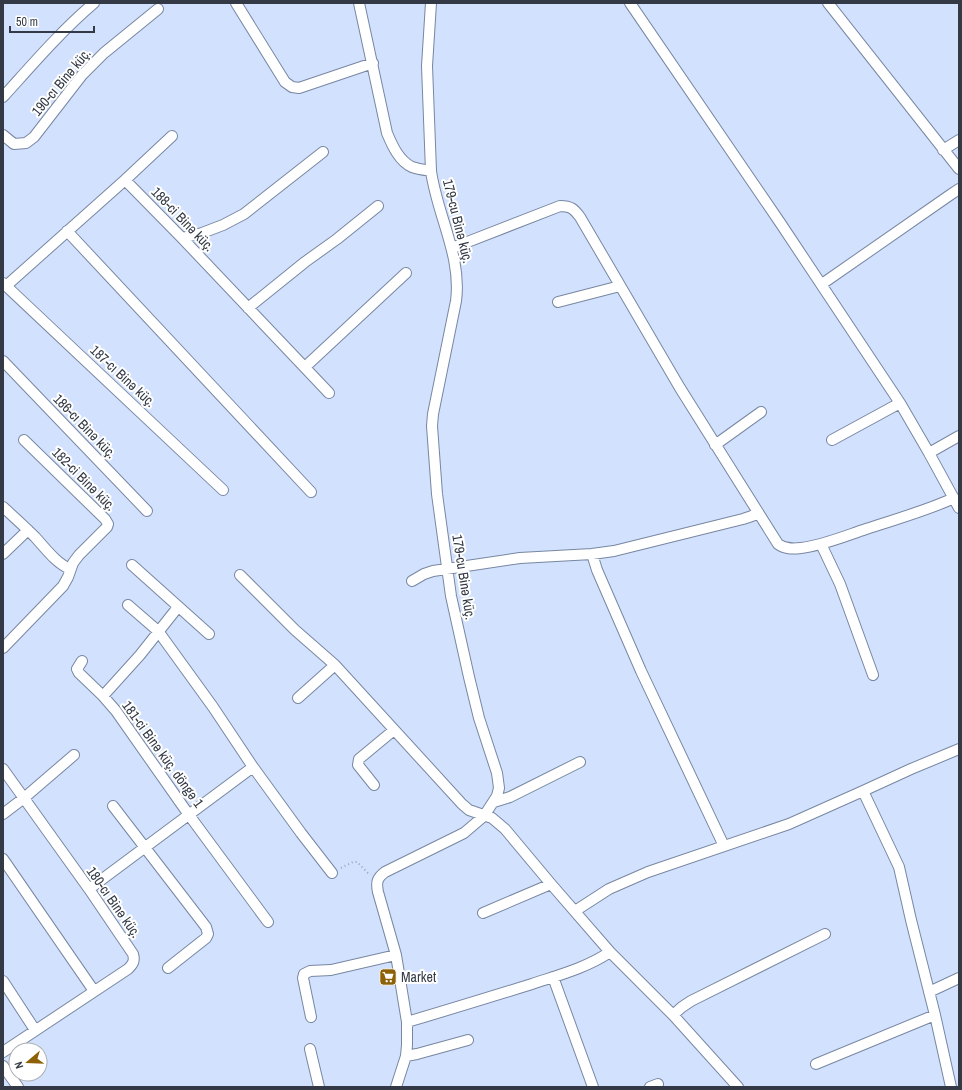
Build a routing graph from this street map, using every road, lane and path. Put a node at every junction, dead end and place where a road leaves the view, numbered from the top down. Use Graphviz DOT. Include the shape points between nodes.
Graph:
graph roads {
  1 [pos="94,3"];
  2 [pos="236,3"];
  3 [pos="359,3"];
  4 [pos="431,3"];
  5 [pos="630,3"];
  6 [pos="828,3"];
  7 [pos="158,8"];
  8 [pos="373,63"];
  9 [pos="3,97"];
  10 [pos="3,135"];
  11 [pos="172,136"];
  12 [pos="959,140"];
  13 [pos="943,150"];
  14 [pos="323,152"];
  15 [pos="959,169"];
  16 [pos="431,170"];
  17 [pos="125,180"];
  18 [pos="959,190"];
  19 [pos="378,206"];
  20 [pos="68,231"];
  21 [pos="182,238"];
  22 [pos="452,248"];
  23 [pos="406,273"];
  24 [pos="4,284"];
  25 [pos="822,284"];
  26 [pos="620,286"];
  27 [pos="558,302"];
  28 [pos="248,308"];
  29 [pos="3,361"];
  30 [pos="305,367"];
  31 [pos="329,393"];
  32 [pos="900,403"];
  33 [pos="761,412"];
  34 [pos="959,436"];
  35 [pos="24,440"];
  36 [pos="832,440"];
  37 [pos="715,445"];
  38 [pos="929,453"];
  39 [pos="223,490"];
  40 [pos="311,492"];
  41 [pos="954,498"];
  42 [pos="3,507"];
  43 [pos="959,508"];
  44 [pos="147,511"];
  45 [pos="758,512"];
  46 [pos="28,530"];
  47 [pos="821,544"];
  48 [pos="3,554"];
  49 [pos="592,554"];
  50 [pos="132,566"];
  51 [pos="70,569"];
  52 [pos="447,569"];
  53 [pos="240,576"];
  54 [pos="412,581"];
  55 [pos="128,604"];
  56 [pos="178,607"];
  57 [pos="158,631"];
  58 [pos="209,634"];
  59 [pos="3,648"];
  60 [pos="82,661"];
  61 [pos="335,665"];
  62 [pos="873,675"];
  63 [pos="103,696"];
  64 [pos="298,698"];
  65 [pos="394,730"];
  66 [pos="959,749"];
  67 [pos="74,755"];
  68 [pos="580,762"];
  69 [pos="252,767"];
  70 [pos="3,769"];
  71 [pos="374,785"];
  72 [pos="863,791"];
  73 [pos="24,798"];
  74 [pos="494,802"];
  75 [pos="113,806"];
  76 [pos="3,814"];
  77 [pos="190,815"];
  78 [pos="484,816"];
  79 [pos="724,846"];
  80 [pos="144,848"];
  81 [pos="3,859"];
  82 [pos="332,873"];
  83 [pos="380,877"];
  84 [pos="551,884"];
  85 [pos="89,889"];
  86 [pos="575,911"];
  87 [pos="483,913"];
  88 [pos="268,922"];
  89 [pos="825,934"];
  90 [pos="610,952"];
  91 [pos="396,955"];
  92 [pos="168,968"];
  93 [pos="553,977"];
  94 [pos="959,978"];
  95 [pos="3,982"];
  96 [pos="94,991"];
  97 [pos="929,992"];
  98 [pos="672,1015"];
  99 [pos="935,1015"];
  100 [pos="311,1017"];
  101 [pos="406,1022"];
  102 [pos="35,1030"];
  103 [pos="468,1040"];
  104 [pos="310,1049"];
  105 [pos="3,1052"];
  106 [pos="406,1056"];
  107 [pos="816,1064"];
  108 [pos="3,1066"];
  109 [pos="953,1083"];
  110 [pos="18,1087"];
  111 [pos="319,1087"];
  112 [pos="396,1087"];
  113 [pos="593,1087"];
  114 [pos="738,1087"];
  1 -- 9 [label="street" via="50,44"];
  2 -- 8 [label="street" via="286,82 292,87 299,88"];
  3 -- 8 [label="street"];
  4 -- 16 [label="street, 179-cu Binə küç." via="427,66"];
  5 -- 25 [label="street"];
  6 -- 13 [label="street"];
  7 -- 10 [label="street, 190-cı Binə küç." via="82,75 34,137 26,143 14,144"];
  8 -- 16 [label="street" via="387,133 392,144 408,165"];
  11 -- 17 [label="street"];
  12 -- 13 [label="street"];
  13 -- 15 [label="street"];
  14 -- 21 [label="street" via="244,214 223,225"];
  16 -- 22 [label="street, 179-cu Binə küç." via="437,202"];
  17 -- 20 [label="street"];
  17 -- 21 [label="street, 188-ci Binə küç."];
  18 -- 25 [label="street"];
  19 -- 28 [label="street" via="288,274"];
  20 -- 24 [label="street"];
  20 -- 40 [label="street"];
  21 -- 28 [label="street, 188-ci Binə küç."];
  22 -- 26 [label="street" via="560,206 568,206 580,217"];
  22 -- 52 [label="street, 179-cu Binə küç." via="458,289 432,426 437,494"];
  23 -- 30 [label="street"];
  24 -- 39 [label="street, 187-cı Binə küç."];
  25 -- 32 [label="street"];
  26 -- 27 [label="street"];
  26 -- 37 [label="street"];
  28 -- 30 [label="street, 188-ci Binə küç."];
  29 -- 44 [label="street, 186-cı Binə küç."];
  30 -- 31 [label="street, 188-ci Binə küç."];
  32 -- 36 [label="street"];
  32 -- 38 [label="street"];
  33 -- 37 [label="street"];
  34 -- 38 [label="street"];
  35 -- 51 [label="street, 182-ci Binə küç." via="108,524 79,554"];
  37 -- 45 [label="street"];
  38 -- 41 [label="street"];
  41 -- 43 [label="street"];
  41 -- 47 [label="street"];
  42 -- 46 [label="street"];
  45 -- 47 [label="street" via="783,548"];
  45 -- 49 [label="street" via="743,519 650,543"];
  46 -- 48 [label="street"];
  46 -- 51 [label="street" via="58,561"];
  47 -- 62 [label="street" via="840,584"];
  49 -- 52 [label="street" via="520,558"];
  49 -- 79 [label="street" via="596,570 641,671"];
  50 -- 56 [label="street"];
  51 -- 59 [label="street, 182-ci Binə küç." via="68,578 62,586"];
  52 -- 54 [label="street" via="433,570"];
  52 -- 74 [label="street, 179-cu Binə küç." via="469,677 497,773 499,788"];
  53 -- 61 [label="street"];
  55 -- 57 [label="street"];
  56 -- 57 [label="street, 181-ci Binə küç. döngə 1"];
  56 -- 58 [label="street"];
  57 -- 63 [label="street, 181-ci Binə küç. döngə 1"];
  57 -- 69 [label="street"];
  60 -- 63 [label="street" via="77,669 79,673"];
  61 -- 64 [label="street"];
  61 -- 65 [label="street"];
  63 -- 77 [label="street, 181-ci Binə küç. döngə 1"];
  65 -- 71 [label="street" via="359,759 358,765"];
  65 -- 78 [label="street" via="462,804"];
  66 -- 72 [label="street"];
  67 -- 73 [label="street"];
  68 -- 74 [label="street" via="510,797"];
  69 -- 77 [label="street"];
  69 -- 82 [label="street"];
  70 -- 73 [label="street, 180-cı Binə küç."];
  72 -- 79 [label="street" via="789,824"];
  72 -- 97 [label="street" via="899,867"];
  73 -- 76 [label="street"];
  73 -- 85 [label="street, 180-cı Binə küç."];
  74 -- 78 [label="street, 179-cu Binə küç."];
  75 -- 80 [label="street"];
  77 -- 80 [label="street"];
  77 -- 88 [label="street, 181-ci Binə küç. döngə 1"];
  78 -- 83 [label="street, 179-cu Binə küç." via="464,833"];
  78 -- 84 [label="street" via="492,818 505,830"];
  79 -- 86 [label="street" via="648,872 609,889"];
  80 -- 85 [label="street"];
  80 -- 92 [label="street" via="206,927 208,934"];
  81 -- 96 [label="street"];
  82 -- 83 [label="path" via="345,865 357,862 368,873"];
  83 -- 91 [label="street" via="377,884 378,892"];
  84 -- 86 [label="street"];
  84 -- 87 [label="street"];
  85 -- 96 [label="street, 180-cı Binə küç." via="134,959 128,969"];
  86 -- 90 [label="street"];
  89 -- 98 [label="street" via="691,1001"];
  90 -- 93 [label="street" via="583,967"];
  90 -- 98 [label="street"];
  91 -- 100 [label="street" via="304,974"];
  91 -- 101 [label="street"];
  93 -- 101 [label="street"];
  93 -- 113 [label="street"];
  94 -- 97 [label="street"];
  95 -- 102 [label="street"];
  96 -- 102 [label="street, 180-cı Binə küç."];
  97 -- 99 [label="street"];
  98 -- 114 [label="street"];
  99 -- 107 [label="street"];
  99 -- 109 [label="street"];
  101 -- 106 [label="street"];
  102 -- 105 [label="street, 180-cı Binə küç."];
  103 -- 106 [label="street"];
  104 -- 111 [label="street"];
  106 -- 112 [label="street"];
  108 -- 110 [label="street"];
}
